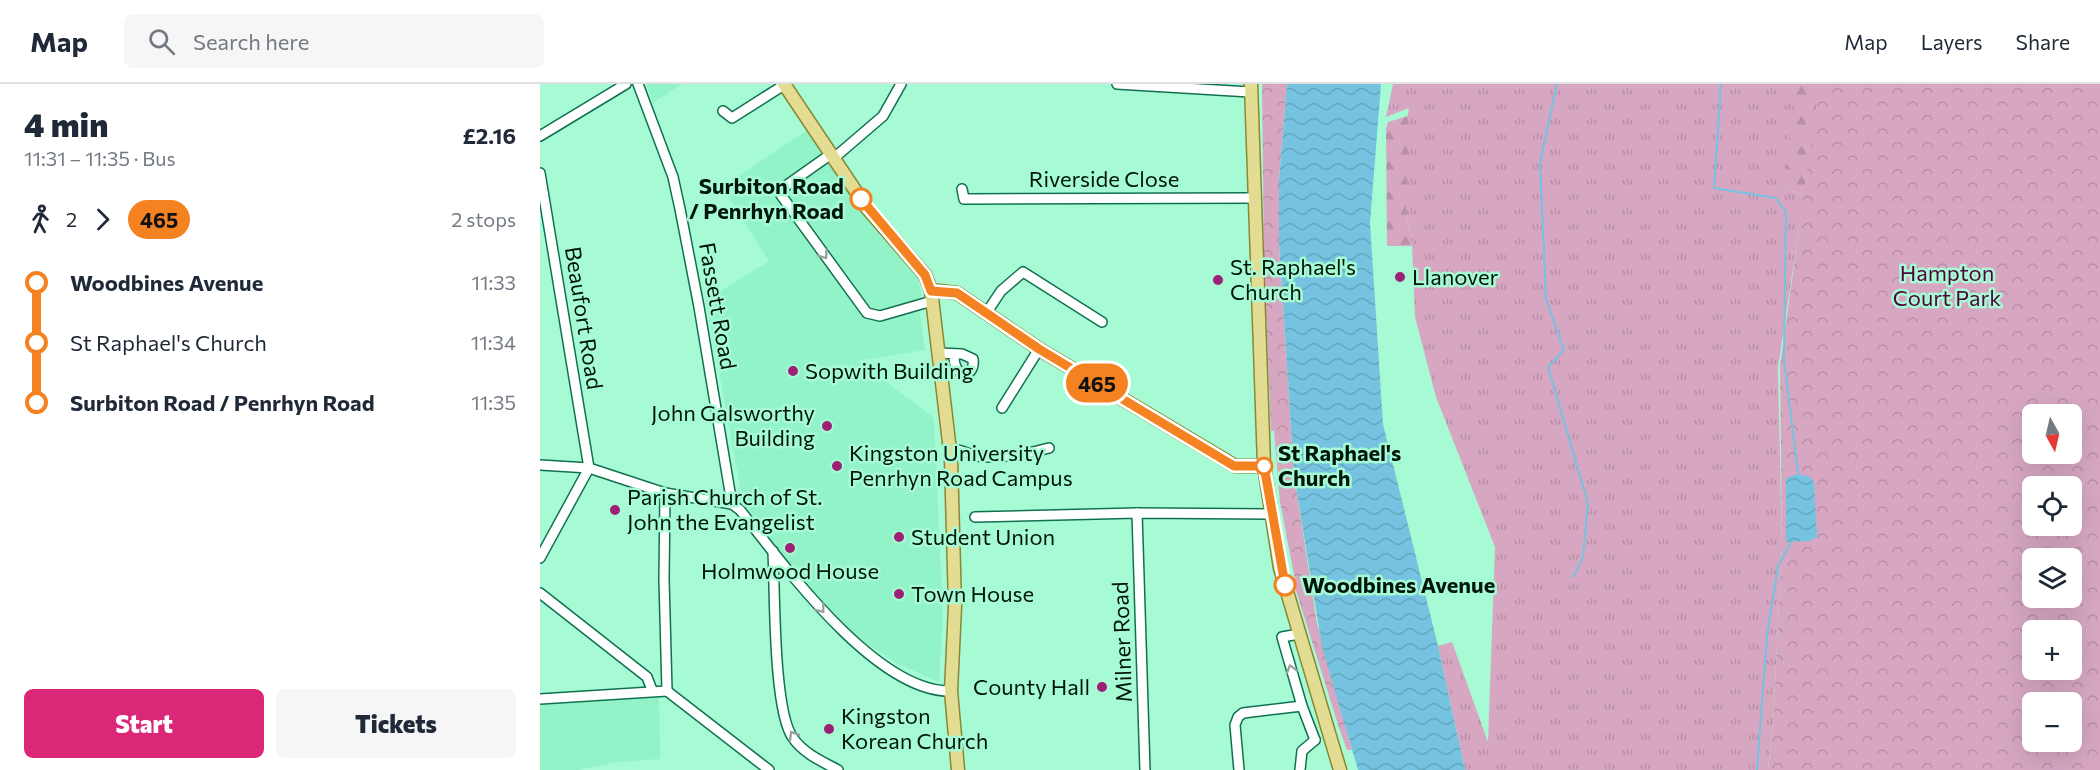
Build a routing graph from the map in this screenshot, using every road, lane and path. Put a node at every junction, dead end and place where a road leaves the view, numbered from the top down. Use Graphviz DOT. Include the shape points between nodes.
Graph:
graph roads {
  1 [pos="626,84"];
  2 [pos="638,84"];
  3 [pos="901,84"];
  4 [pos="1117,84"];
  5 [pos="784,85"];
  6 [pos="612,87"];
  7 [pos="1251,88"];
  8 [pos="723,111"];
  9 [pos="540,136"];
  10 [pos="832,156"];
  11 [pos="540,173"];
  12 [pos="962,189"];
  13 [pos="1253,198"];
  14 [pos="931,296"];
  15 [pos="987,312"];
  16 [pos="1102,322"];
  17 [pos="1039,349"];
  18 [pos="937,353"];
  19 [pos="954,354"];
  20 [pos="1002,408"];
  21 [pos="1049,448"];
  22 [pos="950,449"];
  23 [pos="540,465"];
  24 [pos="1264,466"];
  25 [pos="589,468"];
  26 [pos="665,493"];
  27 [pos="732,504"];
  28 [pos="1137,513"];
  29 [pos="1270,514"];
  30 [pos="975,517"];
  31 [pos="773,551"];
  32 [pos="540,558"];
  33 [pos="540,593"];
  34 [pos="1299,634"];
  35 [pos="652,690"];
  36 [pos="667,691"];
  37 [pos="951,691"];
  38 [pos="540,699"];
  39 [pos="1302,706"];
  40 [pos="1330,739"];
  41 [pos="1315,740"];
  42 [pos="769,770"];
  43 [pos="838,770"];
  44 [pos="958,770"];
  45 [pos="1145,770"];
  46 [pos="1239,770"];
  47 [pos="1300,770"];
  48 [pos="1340,770"];
  1 -- 6 [label="street"];
  2 -- 27 [label="street, Fassett Road" via="673,177 701,315"];
  3 -- 10 [label="street" via="883,116"];
  4 -- 7 [label="street"];
  5 -- 8 [label="street" via="732,118"];
  5 -- 10 [label="main road"];
  6 -- 9 [label="street"];
  7 -- 13 [label="main road"];
  10 -- 14 [label="main road" via="867,208 925,275"];
  10 -- 14 [label="street, one-way" via="783,188 781,195 867,314 880,316"];
  11 -- 25 [label="street, Beaufort Road"];
  12 -- 13 [label="street, Riverside Close" via="964,199"];
  13 -- 24 [label="main road"];
  14 -- 15 [label="main road" via="957,293"];
  14 -- 18 [label="main road"];
  15 -- 16 [label="street" via="1001,291 1023,272"];
  15 -- 17 [label="main road"];
  17 -- 20 [label="street"];
  17 -- 24 [label="main road" via="1234,466"];
  18 -- 19 [label="street"];
  18 -- 22 [label="main road"];
  21 -- 22 [label="street" via="978,456"];
  22 -- 37 [label="main road" via="955,606"];
  23 -- 25 [label="street"];
  24 -- 29 [label="main road"];
  25 -- 26 [label="street"];
  25 -- 32 [label="street"];
  26 -- 27 [label="street"];
  26 -- 36 [label="street"];
  27 -- 31 [label="street"];
  28 -- 29 [label="street"];
  28 -- 30 [label="street"];
  28 -- 45 [label="street, Milner Road"];
  29 -- 34 [label="main road"];
  31 -- 37 [label="street, one-way" via="826,616 867,653 924,687"];
  43 -- 31 [label="street, one-way" via="808,752 788,728 777,665"];
  33 -- 35 [label="street" via="647,677"];
  39 -- 34 [label="street, one-way" via="1282,637"];
  34 -- 40 [label="main road"];
  35 -- 36 [label="street"];
  35 -- 38 [label="street"];
  36 -- 42 [label="street"];
  37 -- 44 [label="main road"];
  39 -- 41 [label="street"];
  39 -- 46 [label="street" via="1243,713 1238,717"];
  40 -- 41 [label="street"];
  40 -- 48 [label="main road"];
  41 -- 47 [label="street" via="1302,751"];
}
